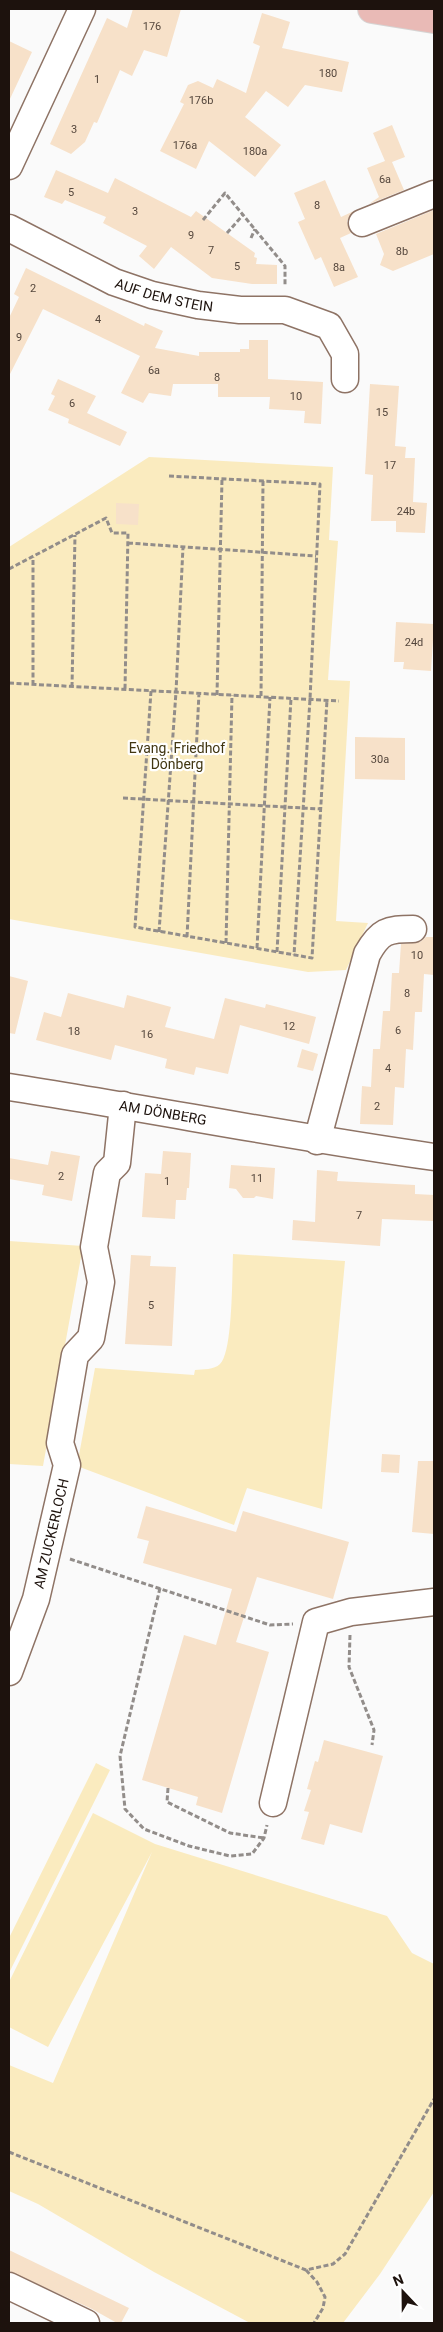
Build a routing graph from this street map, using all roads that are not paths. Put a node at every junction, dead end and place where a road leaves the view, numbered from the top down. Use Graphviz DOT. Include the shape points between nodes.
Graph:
graph roads {
  1 [pos="82,9"];
  2 [pos="372,9"];
  3 [pos="434,18"];
  4 [pos="9,166"];
  5 [pos="434,194"];
  6 [pos="362,223"];
  7 [pos="9,228"];
  8 [pos="345,379"];
  9 [pos="413,929"];
  10 [pos="9,1086"];
  11 [pos="123,1105"];
  12 [pos="317,1141"];
  13 [pos="434,1157"];
  14 [pos="434,1602"];
  15 [pos="9,1672"];
  16 [pos="273,1803"];
  17 [pos="9,2286"];
  18 [pos="86,2323"];
  1 -- 4 [label="street"];
  2 -- 3 [label="main road"];
  5 -- 6 [label="street"];
  7 -- 8 [label="street, AUF DEM STEIN" via="114,282 152,295 198,306 285,310 329,326 345,354"];
  9 -- 12 [label="street" via="390,929 376,938 367,954"];
  10 -- 11 [label="street, AM DÖNBERG"];
  11 -- 12 [label="street, AM DÖNBERG"];
  11 -- 15 [label="street, AM ZUCKERLOCH" via="117,1163 106,1173 94,1246 101,1282 90,1338 75,1355 60,1443 67,1465 36,1599"];
  12 -- 13 [label="street, AM DÖNBERG"];
  14 -- 16 [label="street" via="351,1612 316,1622"];
  17 -- 18 [label="street"];
}
